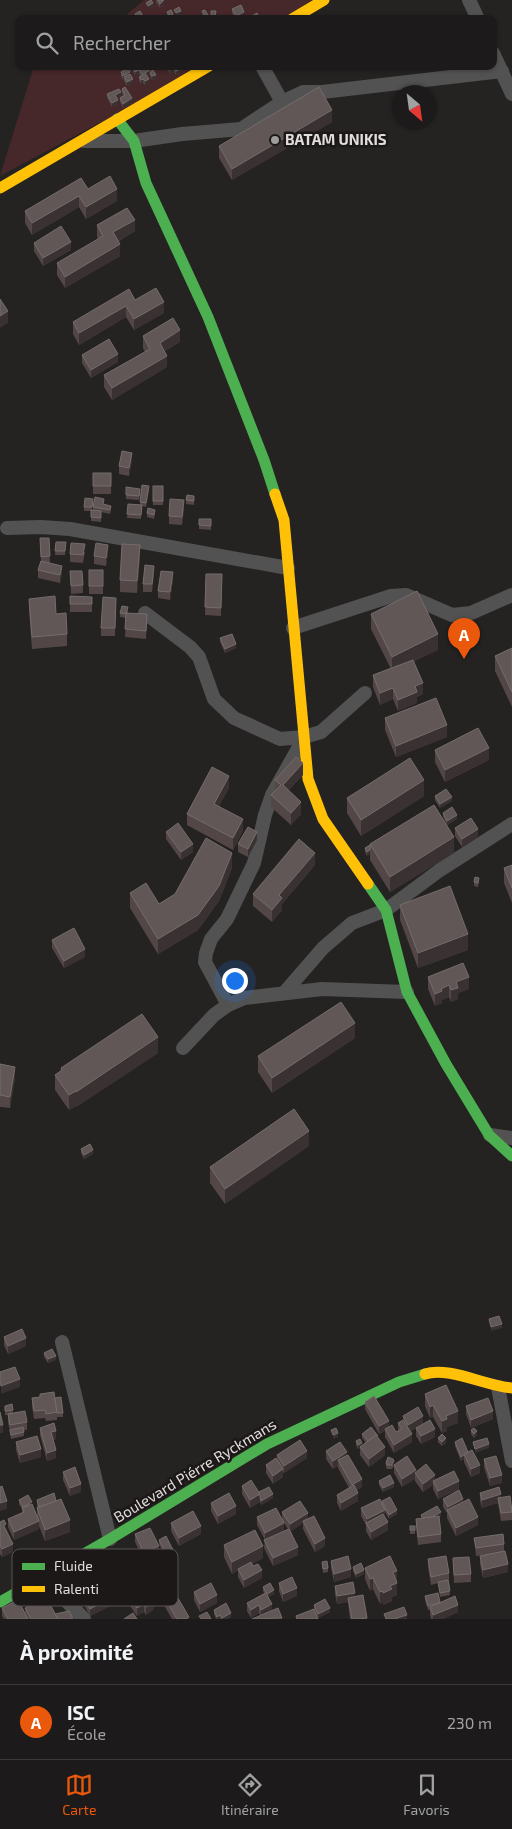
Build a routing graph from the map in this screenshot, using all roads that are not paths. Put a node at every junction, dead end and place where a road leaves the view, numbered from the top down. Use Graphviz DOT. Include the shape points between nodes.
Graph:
graph roads {
  1 [pos="324,0"];
  2 [pos="469,0"];
  3 [pos="299,15"];
  4 [pos="476,15"];
  5 [pos="497,61"];
  6 [pos="202,70"];
  7 [pos="264,70"];
  8 [pos="502,71"];
  9 [pos="512,94"];
  10 [pos="282,102"];
  11 [pos="117,119"];
  12 [pos="80,141"];
  13 [pos="134,141"];
  14 [pos="0,188"];
  15 [pos="6,528"];
  16 [pos="288,568"];
  17 [pos="512,595"];
  18 [pos="145,613"];
  19 [pos="293,628"];
  20 [pos="366,693"];
  21 [pos="304,737"];
  22 [pos="512,824"];
  23 [pos="386,910"];
  24 [pos="407,992"];
  25 [pos="284,993"];
  26 [pos="228,1005"];
  27 [pos="183,1048"];
  28 [pos="489,1135"];
  29 [pos="512,1138"];
  30 [pos="512,1156"];
  31 [pos="62,1342"];
  32 [pos="505,1388"];
  33 [pos="512,1461"];
  34 [pos="110,1539"];
  35 [pos="93,1549"];
  36 [pos="12,1595"];
  37 [pos="0,1602"];
  38 [pos="71,1606"];
  39 [pos="84,1619"];
  1 -- 3 [label="street"];
  2 -- 4 [label="street"];
  5 -- 8 [label="street"];
  6 -- 11 [label="street"];
  7 -- 10 [label="street"];
  8 -- 9 [label="street"];
  8 -- 10 [label="street" via="303,92"];
  10 -- 13 [label="street" via="241,129"];
  11 -- 12 [label="street"];
  11 -- 13 [label="street"];
  12 -- 13 [label="street"];
  12 -- 14 [label="street"];
  13 -- 16 [label="street" via="146,183 208,317 264,460 284,520"];
  15 -- 16 [label="street" via="70,529"];
  16 -- 19 [label="street"];
  17 -- 19 [label="street" via="470,614 452,615 406,595 390,596"];
  18 -- 21 [label="street" via="199,657 214,699 234,718 280,740"];
  19 -- 21 [label="street"];
  20 -- 21 [label="street" via="322,732"];
  21 -- 23 [label="street" via="308,779 323,819"];
  21 -- 26 [label="street" via="272,795 254,862 227,919 211,940 206,953 206,962"];
  22 -- 23 [label="street" via="440,870"];
  23 -- 24 [label="street"];
  23 -- 25 [label="street" via="352,924 322,948"];
  24 -- 25 [label="street" via="322,989"];
  24 -- 28 [label="street"];
  25 -- 26 [label="street" via="244,998"];
  26 -- 27 [label="street"];
  28 -- 29 [label="street"];
  28 -- 30 [label="street"];
  31 -- 34 [label="street"];
  32 -- 33 [label="street"];
  32 -- 34 [label="street, Boulevard Piérre Ryckmans" via="445,1372 416,1375 267,1444"];
  34 -- 35 [label="street, Boulevard Piérre Ryckmans"];
  36 -- 37 [label="street, Boulevard Piérre Ryckmans"];
  38 -- 39 [label="street"];
}
